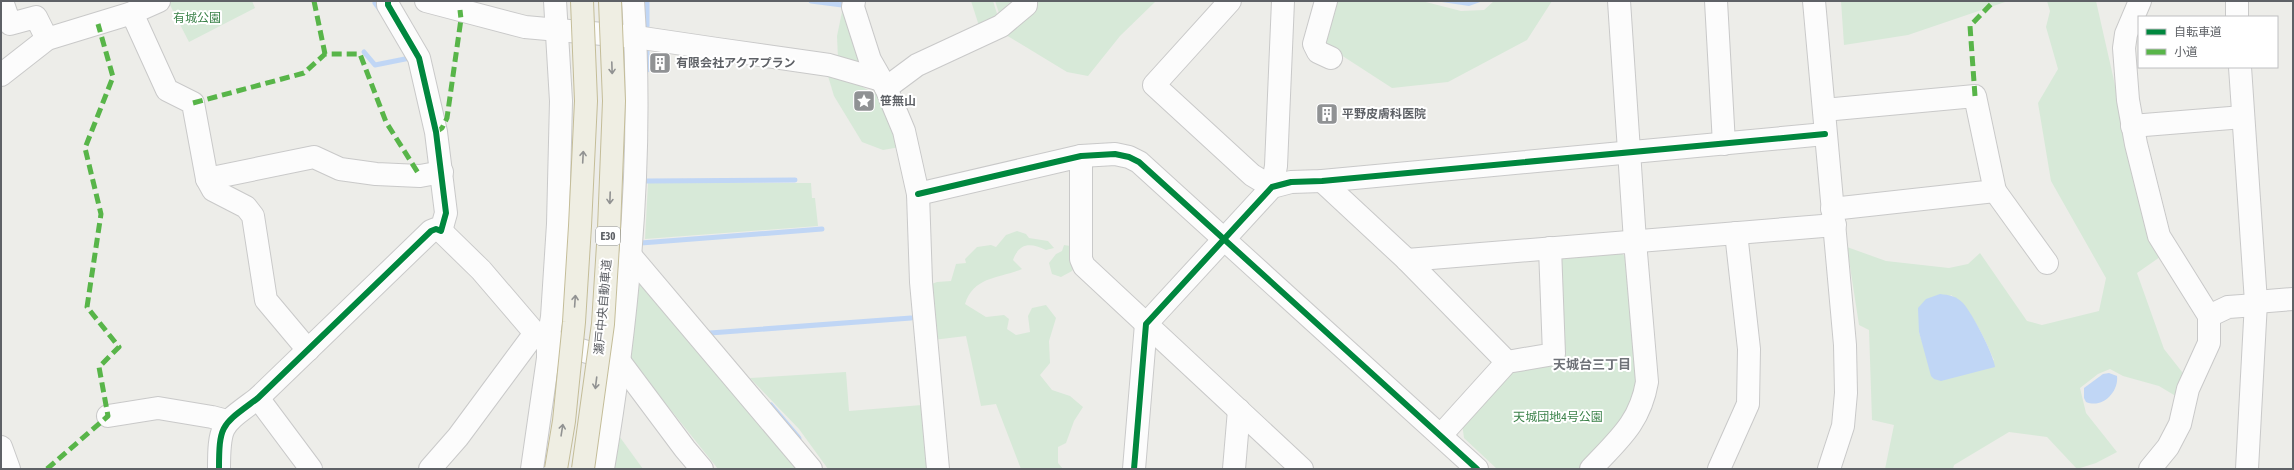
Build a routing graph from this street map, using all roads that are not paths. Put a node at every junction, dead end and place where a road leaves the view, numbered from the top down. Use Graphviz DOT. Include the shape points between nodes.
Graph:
graph roads {
  1 [pos="2,1"];
  2 [pos="159,1"];
  3 [pos="388,1"];
  4 [pos="426,1"];
  5 [pos="555,1"];
  6 [pos="582,1"];
  7 [pos="610,1"];
  8 [pos="634,1"];
  9 [pos="854,1"];
  10 [pos="1026,1"];
  11 [pos="1230,1"];
  12 [pos="1282,1"];
  13 [pos="1326,1"];
  14 [pos="1619,1"];
  15 [pos="1716,1"];
  16 [pos="1814,1"];
  17 [pos="2140,1"];
  18 [pos="2237,1"];
  19 [pos="460,5"];
  20 [pos="132,13"];
  21 [pos="2238,16"];
  22 [pos="557,29"];
  23 [pos="636,37"];
  24 [pos="47,39"];
  25 [pos="1331,58"];
  26 [pos="2240,68"];
  27 [pos="1,75"];
  28 [pos="883,84"];
  29 [pos="1824,110"];
  30 [pos="2243,117"];
  31 [pos="2132,126"];
  32 [pos="1825,134"];
  33 [pos="1724,144"];
  34 [pos="1629,153"];
  35 [pos="1081,156"];
  36 [pos="442,172"];
  37 [pos="420,176"];
  38 [pos="207,179"];
  39 [pos="1322,181"];
  40 [pos="1272,187"];
  41 [pos="1995,191"];
  42 [pos="918,194"];
  43 [pos="1833,217"];
  44 [pos="440,225"];
  45 [pos="1736,233"];
  46 [pos="1224,238"];
  47 [pos="1635,241"];
  48 [pos="1550,248"];
  49 [pos="630,255"];
  50 [pos="1407,260"];
  51 [pos="2047,263"];
  52 [pos="2293,299"];
  53 [pos="2256,303"];
  54 [pos="2209,316"];
  55 [pos="1146,324"];
  56 [pos="540,329"];
  57 [pos="308,350"];
  58 [pos="620,359"];
  59 [pos="1507,362"];
  60 [pos="258,398"];
  61 [pos="1238,410"];
  62 [pos="108,416"];
  63 [pos="227,422"];
  64 [pos="1441,435"];
  65 [pos="1,447"];
  66 [pos="9,469"];
  67 [pos="219,469"];
  68 [pos="310,469"];
  69 [pos="430,469"];
  70 [pos="532,469"];
  71 [pos="556,469"];
  72 [pos="583,469"];
  73 [pos="603,469"];
  74 [pos="702,469"];
  75 [pos="811,469"];
  76 [pos="938,469"];
  77 [pos="1134,469"];
  78 [pos="1234,469"];
  79 [pos="1302,469"];
  80 [pos="1477,469"];
  81 [pos="1591,469"];
  82 [pos="1719,469"];
  83 [pos="1829,469"];
  84 [pos="2150,469"];
  85 [pos="2247,469"];
  1 -- 24 [label="street" via="10,24 36,17"];
  2 -- 20 [label="street"];
  3 -- 36 [label="street" via="388,6 419,58 436,132"];
  4 -- 19 [label="street"];
  5 -- 22 [label="street"];
  71 -- 6 [label="highway, E30, one-way, bridge" via="564,421 574,322 580,226 586,101"];
  7 -- 72 [label="highway, 瀬戸中央自動車道 / E30, one-way, bridge" via="614,101 609,229 603,324"];
  8 -- 23 [label="street"];
  9 -- 28 [label="street" via="853,7 870,60"];
  10 -- 28 [label="street" via="1026,5 1001,26 917,65"];
  11 -- 40 [label="street" via="1154,84 1252,175"];
  12 -- 40 [label="street" via="1276,166"];
  13 -- 25 [label="street" via="1314,44 1318,52"];
  14 -- 34 [label="street"];
  15 -- 33 [label="street"];
  16 -- 29 [label="street"];
  17 -- 31 [label="street" via="2126,34 2124,48"];
  18 -- 21 [label="street"];
  19 -- 22 [label="street" via="526,27"];
  20 -- 24 [label="street"];
  20 -- 38 [label="street" via="167,90 193,104"];
  22 -- 23 [label="street"];
  22 -- 56 [label="street" via="561,101 558,224"];
  23 -- 28 [label="street" via="829,65"];
  23 -- 49 [label="street" via="636,164"];
  24 -- 27 [label="street"];
  26 -- 30 [label="street"];
  28 -- 42 [label="street" via="904,131"];
  29 -- 32 [label="street"];
  29 -- 41 [label="street" via="1975,96"];
  30 -- 31 [label="street"];
  30 -- 53 [label="street"];
  31 -- 54 [label="street" via="2159,236"];
  32 -- 33 [label="street"];
  32 -- 43 [label="street"];
  33 -- 34 [label="street"];
  34 -- 39 [label="street"];
  34 -- 47 [label="street"];
  35 -- 42 [label="street"];
  35 -- 46 [label="street" via="1115,154 1139,162"];
  35 -- 55 [label="street" via="1081,259 1084,266"];
  36 -- 37 [label="street"];
  36 -- 44 [label="street"];
  37 -- 38 [label="street" via="340,169 314,157"];
  37 -- 44 [label="street"];
  38 -- 57 [label="street" via="213,190 246,207 252,216 266,300"];
  39 -- 40 [label="street" via="1291,182"];
  39 -- 50 [label="street"];
  40 -- 46 [label="street"];
  41 -- 43 [label="street"];
  41 -- 51 [label="street"];
  42 -- 76 [label="street" via="921,282"];
  43 -- 45 [label="street"];
  43 -- 83 [label="street" via="1845,345 1846,393 1843,426"];
  44 -- 56 [label="street"];
  44 -- 57 [label="street"];
  45 -- 47 [label="street"];
  45 -- 82 [label="street" via="1749,349 1748,404"];
  46 -- 55 [label="street"];
  46 -- 64 [label="street"];
  47 -- 48 [label="street"];
  47 -- 81 [label="street" via="1647,382 1644,402 1631,425"];
  48 -- 50 [label="street"];
  48 -- 59 [label="street" via="1554,354"];
  49 -- 58 [label="street"];
  49 -- 75 [label="street"];
  50 -- 59 [label="street"];
  52 -- 53 [label="street"];
  53 -- 54 [label="street" via="2228,307"];
  53 -- 85 [label="street"];
  54 -- 84 [label="street" via="2209,343 2188,388 2180,424 2168,447"];
  55 -- 61 [label="street"];
  55 -- 77 [label="street"];
  56 -- 58 [label="street"];
  56 -- 69 [label="street"];
  56 -- 70 [label="street" via="548,358"];
  57 -- 60 [label="street"];
  58 -- 73 [label="street"];
  58 -- 74 [label="street"];
  59 -- 64 [label="street"];
  60 -- 63 [label="street"];
  60 -- 68 [label="street"];
  61 -- 78 [label="street"];
  61 -- 79 [label="street"];
  62 -- 63 [label="street" via="158,408"];
  63 -- 67 [label="street" via="220,433"];
  64 -- 80 [label="street"];
  65 -- 66 [label="street"];
}
